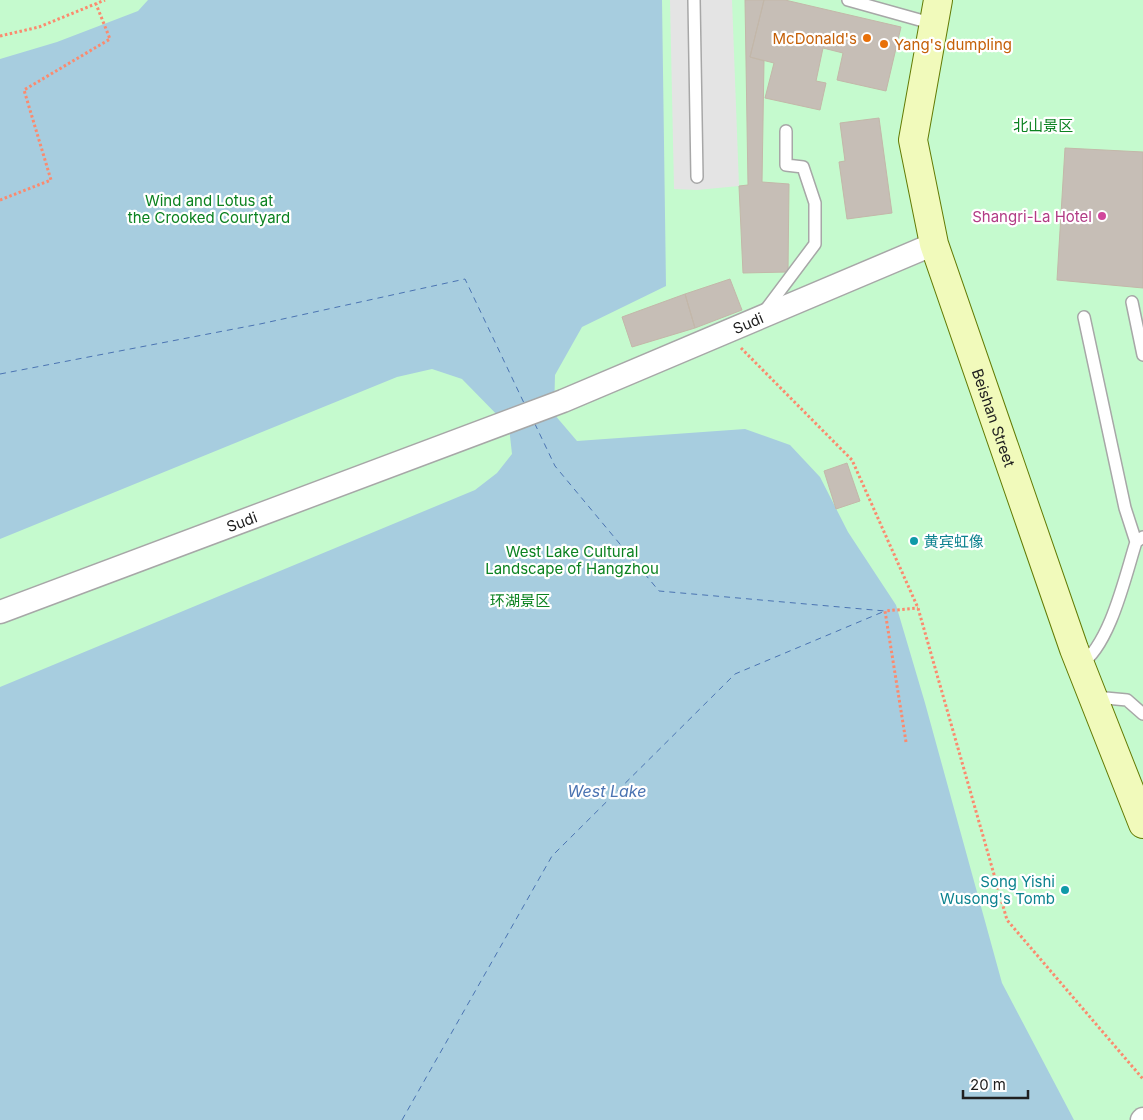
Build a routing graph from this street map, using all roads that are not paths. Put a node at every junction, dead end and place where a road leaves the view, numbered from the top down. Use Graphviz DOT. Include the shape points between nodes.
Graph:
graph roads {
  1 [pos="694,0"];
  2 [pos="848,0"];
  3 [pos="936,12"];
  4 [pos="786,131"];
  5 [pos="697,177"];
  6 [pos="934,244"];
  7 [pos="1132,302"];
  8 [pos="1084,316"];
  9 [pos="759,320"];
  10 [pos="1143,355"];
  11 [pos="1139,540"];
  12 [pos="0,612"];
  13 [pos="1080,665"];
  14 [pos="1093,696"];
  15 [pos="1143,714"];
  16 [pos="1143,824"];
  1 -- 5 [label="lane"];
  2 -- 3 [label="lane"];
  3 -- 6 [label="main road, Beishan Street" via="913,140"];
  4 -- 9 [label="lane" via="786,165 803,167 815,203 816,244"];
  6 -- 9 [label="street, Sudi"];
  6 -- 13 [label="main road, Beishan Street"];
  7 -- 10 [label="lane"];
  8 -- 11 [label="lane" via="1125,508"];
  9 -- 12 [label="street, Sudi" via="563,401"];
  11 -- 13 [label="lane" via="1106,634 1090,659"];
  13 -- 14 [label="main road, Beishan Street"];
  14 -- 15 [label="lane" via="1127,700"];
  14 -- 16 [label="main road, Beishan Street"];
}
